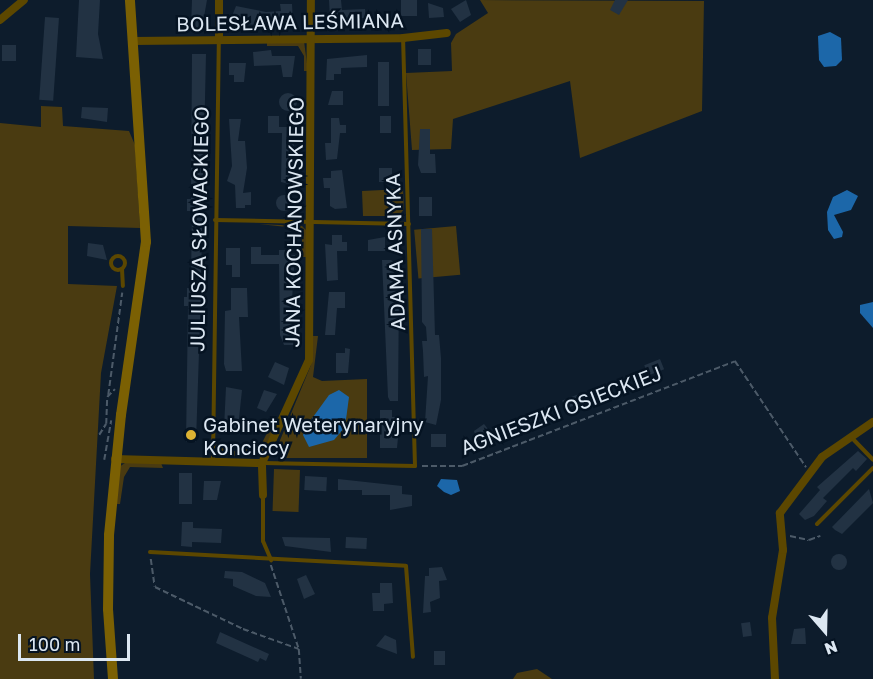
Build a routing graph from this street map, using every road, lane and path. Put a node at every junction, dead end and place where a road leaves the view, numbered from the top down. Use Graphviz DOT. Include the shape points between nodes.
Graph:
graph roads {
  1 [pos="24,0"];
  2 [pos="130,0"];
  3 [pos="219,0"];
  4 [pos="311,0"];
  5 [pos="0,20"];
  6 [pos="447,33"];
  7 [pos="313,37"];
  8 [pos="404,38"];
  9 [pos="219,39"];
  10 [pos="134,41"];
  11 [pos="215,220"];
  12 [pos="311,222"];
  13 [pos="409,224"];
  14 [pos="122,268"];
  15 [pos="123,286"];
  16 [pos="108,395"];
  17 [pos="115,398"];
  18 [pos="113,408"];
  19 [pos="873,422"];
  20 [pos="99,435"];
  21 [pos="852,438"];
  22 [pos="110,459"];
  23 [pos="213,459"];
  24 [pos="873,460"];
  25 [pos="262,463"];
  26 [pos="415,466"];
  27 [pos="873,468"];
  28 [pos="810,472"];
  29 [pos="263,495"];
  30 [pos="817,524"];
  31 [pos="783,534"];
  32 [pos="820,536"];
  33 [pos="150,552"];
  34 [pos="272,561"];
  35 [pos="298,649"];
  36 [pos="413,657"];
  37 [pos="113,679"];
  38 [pos="301,679"];
  39 [pos="775,679"];
  1 -- 5 [label="street"];
  2 -- 10 [label="street"];
  3 -- 9 [label="street, JULIUSZA SŁOWACKIEGO"];
  4 -- 7 [label="street, JANA KOCHANOWSKIEGO"];
  6 -- 8 [label="street, BOLESŁAWA LEŚMIANA"];
  7 -- 8 [label="street, BOLESŁAWA LEŚMIANA"];
  7 -- 9 [label="street, BOLESŁAWA LEŚMIANA"];
  7 -- 12 [label="street, JANA KOCHANOWSKIEGO"];
  8 -- 13 [label="lane, ADAMA ASNYKA"];
  9 -- 10 [label="street, BOLESŁAWA LEŚMIANA"];
  9 -- 11 [label="lane, JULIUSZA SŁOWACKIEGO"];
  10 -- 22 [label="street" via="146,242"];
  11 -- 12 [label="lane"];
  11 -- 23 [label="lane, JULIUSZA SŁOWACKIEGO"];
  12 -- 13 [label="lane"];
  12 -- 25 [label="street, JANA KOCHANOWSKIEGO" via="309,360"];
  13 -- 26 [label="lane, ADAMA ASNYKA"];
  14 -- 15 [label="lane"];
  15 -- 16 [label="path"];
  16 -- 17 [label="path" via="117,387"];
  16 -- 20 [label="path" via="106,424"];
  18 -- 22 [label="path"];
  19 -- 21 [label="street"];
  21 -- 24 [label="lane"];
  21 -- 28 [label="street" via="822,457"];
  22 -- 23 [label="street"];
  22 -- 37 [label="street" via="108,609"];
  23 -- 25 [label="street"];
  25 -- 26 [label="lane"];
  25 -- 29 [label="street, JANA KOCHANOWSKIEGO"];
  26 -- 28 [label="path, AGNIESZKI OSIECKIEJ" via="462,466 735,361"];
  27 -- 30 [label="lane"];
  28 -- 31 [label="street" via="780,513"];
  29 -- 34 [label="lane, JANA KOCHANOWSKIEGO" via="263,541"];
  31 -- 32 [label="path" via="809,540"];
  31 -- 39 [label="street" via="772,618"];
  33 -- 34 [label="lane"];
  33 -- 35 [label="path" via="155,587 243,629"];
  34 -- 35 [label="path"];
  34 -- 36 [label="lane" via="406,566"];
  35 -- 38 [label="path"];
}
